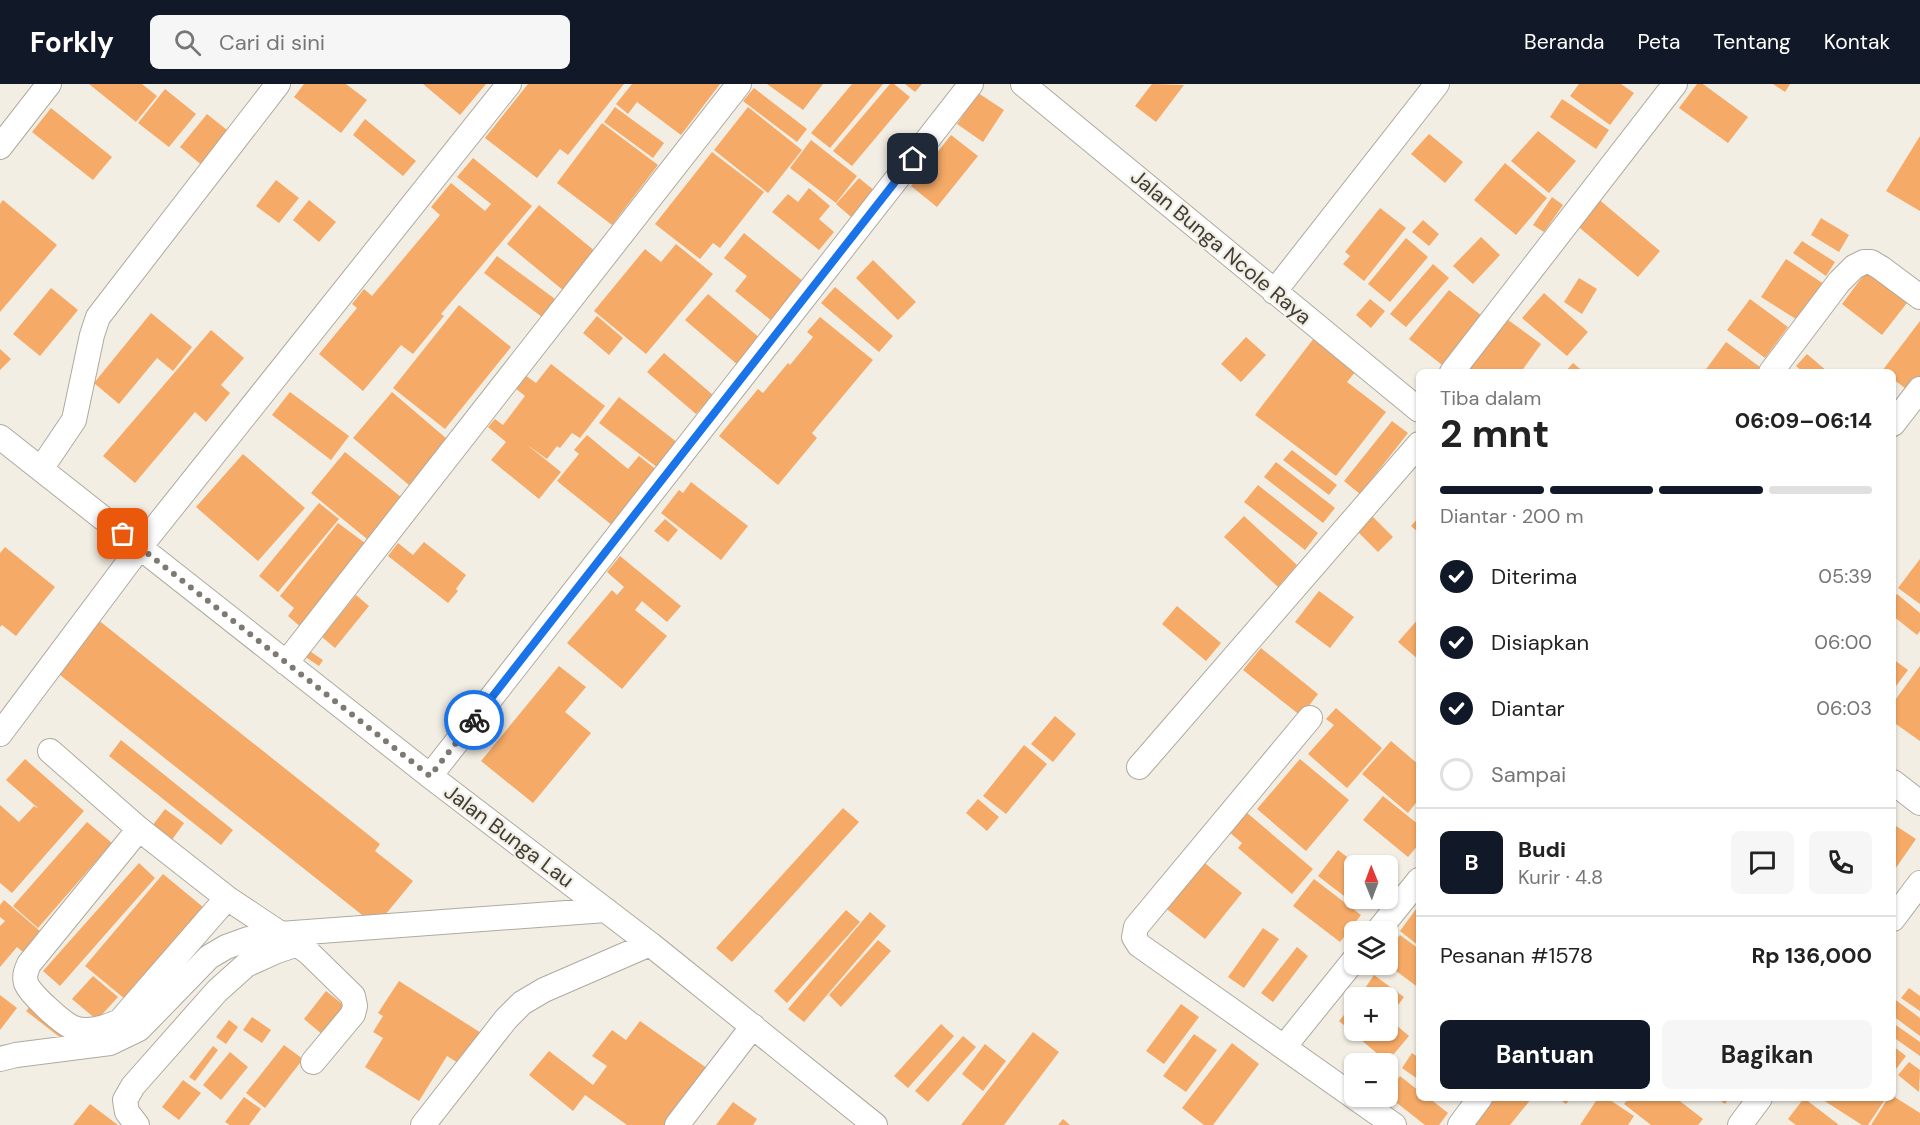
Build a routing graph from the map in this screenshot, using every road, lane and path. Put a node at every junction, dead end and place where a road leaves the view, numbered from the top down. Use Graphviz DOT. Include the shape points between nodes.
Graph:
graph roads {
  1 [pos="50,84"];
  2 [pos="278,84"];
  3 [pos="509,84"];
  4 [pos="739,84"];
  5 [pos="971,84"];
  6 [pos="1023,84"];
  7 [pos="1437,84"];
  8 [pos="1675,84"];
  9 [pos="0,147"];
  10 [pos="1274,291"];
  11 [pos="1920,297"];
  12 [pos="1454,369"];
  13 [pos="1773,369"];
  14 [pos="1920,389"];
  15 [pos="1416,408"];
  16 [pos="1896,420"];
  17 [pos="0,437"];
  18 [pos="1416,447"];
  19 [pos="41,469"];
  20 [pos="140,547"];
  21 [pos="286,663"];
  22 [pos="1310,717"];
  23 [pos="0,734"];
  24 [pos="50,751"];
  25 [pos="1139,767"];
  26 [pos="430,776"];
  27 [pos="1896,784"];
  28 [pos="1920,803"];
  29 [pos="139,829"];
  30 [pos="1920,883"];
  31 [pos="1416,884"];
  32 [pos="227,898"];
  33 [pos="606,910"];
  34 [pos="1896,916"];
  35 [pos="1386,921"];
  36 [pos="289,939"];
  37 [pos="650,944"];
  38 [pos="1344,972"];
  39 [pos="753,1026"];
  40 [pos="1284,1047"];
  41 [pos="0,1059"];
  42 [pos="313,1062"];
  43 [pos="1478,1101"];
  44 [pos="1758,1101"];
  45 [pos="133,1124"];
  46 [pos="423,1125"];
  47 [pos="677,1125"];
  48 [pos="875,1125"];
  49 [pos="1394,1125"];
  50 [pos="1460,1125"];
  51 [pos="1740,1125"];
  1 -- 9 [label="street"];
  2 -- 19 [label="street" via="98,317 74,420"];
  3 -- 20 [label="street"];
  4 -- 21 [label="street"];
  5 -- 26 [label="street"];
  6 -- 10 [label="street, Jalan Bunga Ncole Raya"];
  7 -- 10 [label="street"];
  8 -- 12 [label="street"];
  10 -- 15 [label="street, Jalan Bunga Ncole Raya"];
  11 -- 13 [label="street" via="1881,268 1864,262 1839,282"];
  14 -- 16 [label="street"];
  17 -- 19 [label="street, Jalan Bunga Lau"];
  18 -- 25 [label="street"];
  19 -- 20 [label="street, Jalan Bunga Lau"];
  20 -- 21 [label="street, Jalan Bunga Lau"];
  20 -- 23 [label="street"];
  21 -- 26 [label="street, Jalan Bunga Lau"];
  22 -- 40 [label="street" via="1136,927 1134,937 1139,945"];
  24 -- 29 [label="street"];
  26 -- 33 [label="street, Jalan Bunga Lau"];
  27 -- 28 [label="street"];
  29 -- 32 [label="street"];
  29 -- 32 [label="street" via="26,972 31,992 73,1028 99,1028 120,1021"];
  30 -- 34 [label="street"];
  31 -- 35 [label="street"];
  32 -- 36 [label="street"];
  33 -- 36 [label="street"];
  33 -- 37 [label="street, Jalan Bunga Lau"];
  36 -- 41 [label="street" via="248,939 226,947 209,957 140,1029 110,1043"];
  36 -- 42 [label="street" via="311,954 353,996 355,1006 353,1014"];
  36 -- 45 [label="street" via="277,951 246,965 217,991 133,1086 125,1100"];
  37 -- 39 [label="street, Jalan Bunga Lau"];
  37 -- 46 [label="street" via="522,1003"];
  38 -- 40 [label="street"];
  39 -- 47 [label="street"];
  39 -- 48 [label="street, Jalan Bunga Lau"];
  40 -- 49 [label="street"];
  43 -- 50 [label="street"];
  44 -- 51 [label="street"];
}
